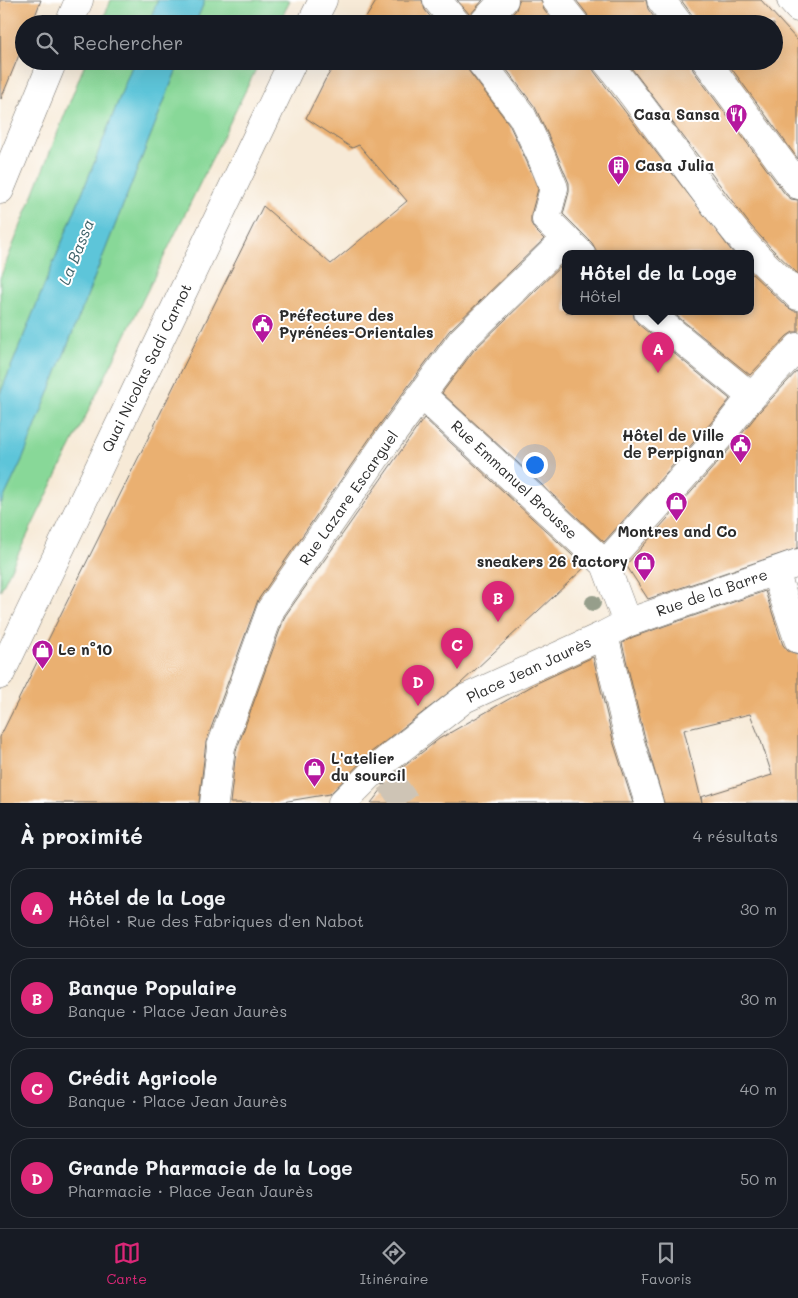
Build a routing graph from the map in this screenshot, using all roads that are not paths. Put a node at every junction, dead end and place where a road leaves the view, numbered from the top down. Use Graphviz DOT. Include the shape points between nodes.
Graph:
graph roads {
  1 [pos="78,0"];
  2 [pos="322,0"];
  3 [pos="437,0"];
  4 [pos="504,0"];
  5 [pos="556,0"];
  6 [pos="661,0"];
  7 [pos="791,0"];
  8 [pos="798,8"];
  9 [pos="72,15"];
  10 [pos="315,15"];
  11 [pos="450,15"];
  12 [pos="490,15"];
  13 [pos="568,15"];
  14 [pos="672,15"];
  15 [pos="49,70"];
  16 [pos="289,70"];
  17 [pos="487,70"];
  18 [pos="613,70"];
  19 [pos="713,70"];
  20 [pos="798,185"];
  21 [pos="0,190"];
  22 [pos="573,247"];
  23 [pos="752,250"];
  24 [pos="754,252"];
  25 [pos="562,256"];
  26 [pos="798,296"];
  27 [pos="652,315"];
  28 [pos="798,347"];
  29 [pos="422,395"];
  30 [pos="752,396"];
  31 [pos="605,564"];
  32 [pos="786,567"];
  33 [pos="616,629"];
  34 [pos="798,639"];
  35 [pos="0,675"];
  36 [pos="214,803"];
  37 [pos="342,803"];
  38 [pos="649,803"];
  1 -- 9 [label="street"];
  2 -- 10 [label="street"];
  3 -- 11 [label="street"];
  4 -- 12 [label="street"];
  5 -- 13 [label="street"];
  6 -- 14 [label="street"];
  7 -- 8 [label="street"];
  15 -- 21 [label="street"];
  16 -- 35 [label="street, Quai Nicolas Sadi Carnot"];
  17 -- 22 [label="street" via="522,116 554,188 546,219"];
  18 -- 23 [label="street" via="690,174"];
  19 -- 20 [label="street"];
  24 -- 26 [label="street"];
  25 -- 29 [label="street, Rue Lazare Escarguel" via="462,340"];
  27 -- 30 [label="street"];
  28 -- 30 [label="street"];
  29 -- 31 [label="street, Rue Emmanuel Brousse"];
  29 -- 36 [label="street, Rue Lazare Escarguel" via="271,609 221,747"];
  30 -- 31 [label="street"];
  31 -- 33 [label="street"];
  32 -- 33 [label="street, Rue de la Barre"];
  32 -- 34 [label="street"];
  33 -- 37 [label="street, Place Jean Jaurès" via="464,699 385,773"];
  33 -- 38 [label="street" via="629,739"];
}
